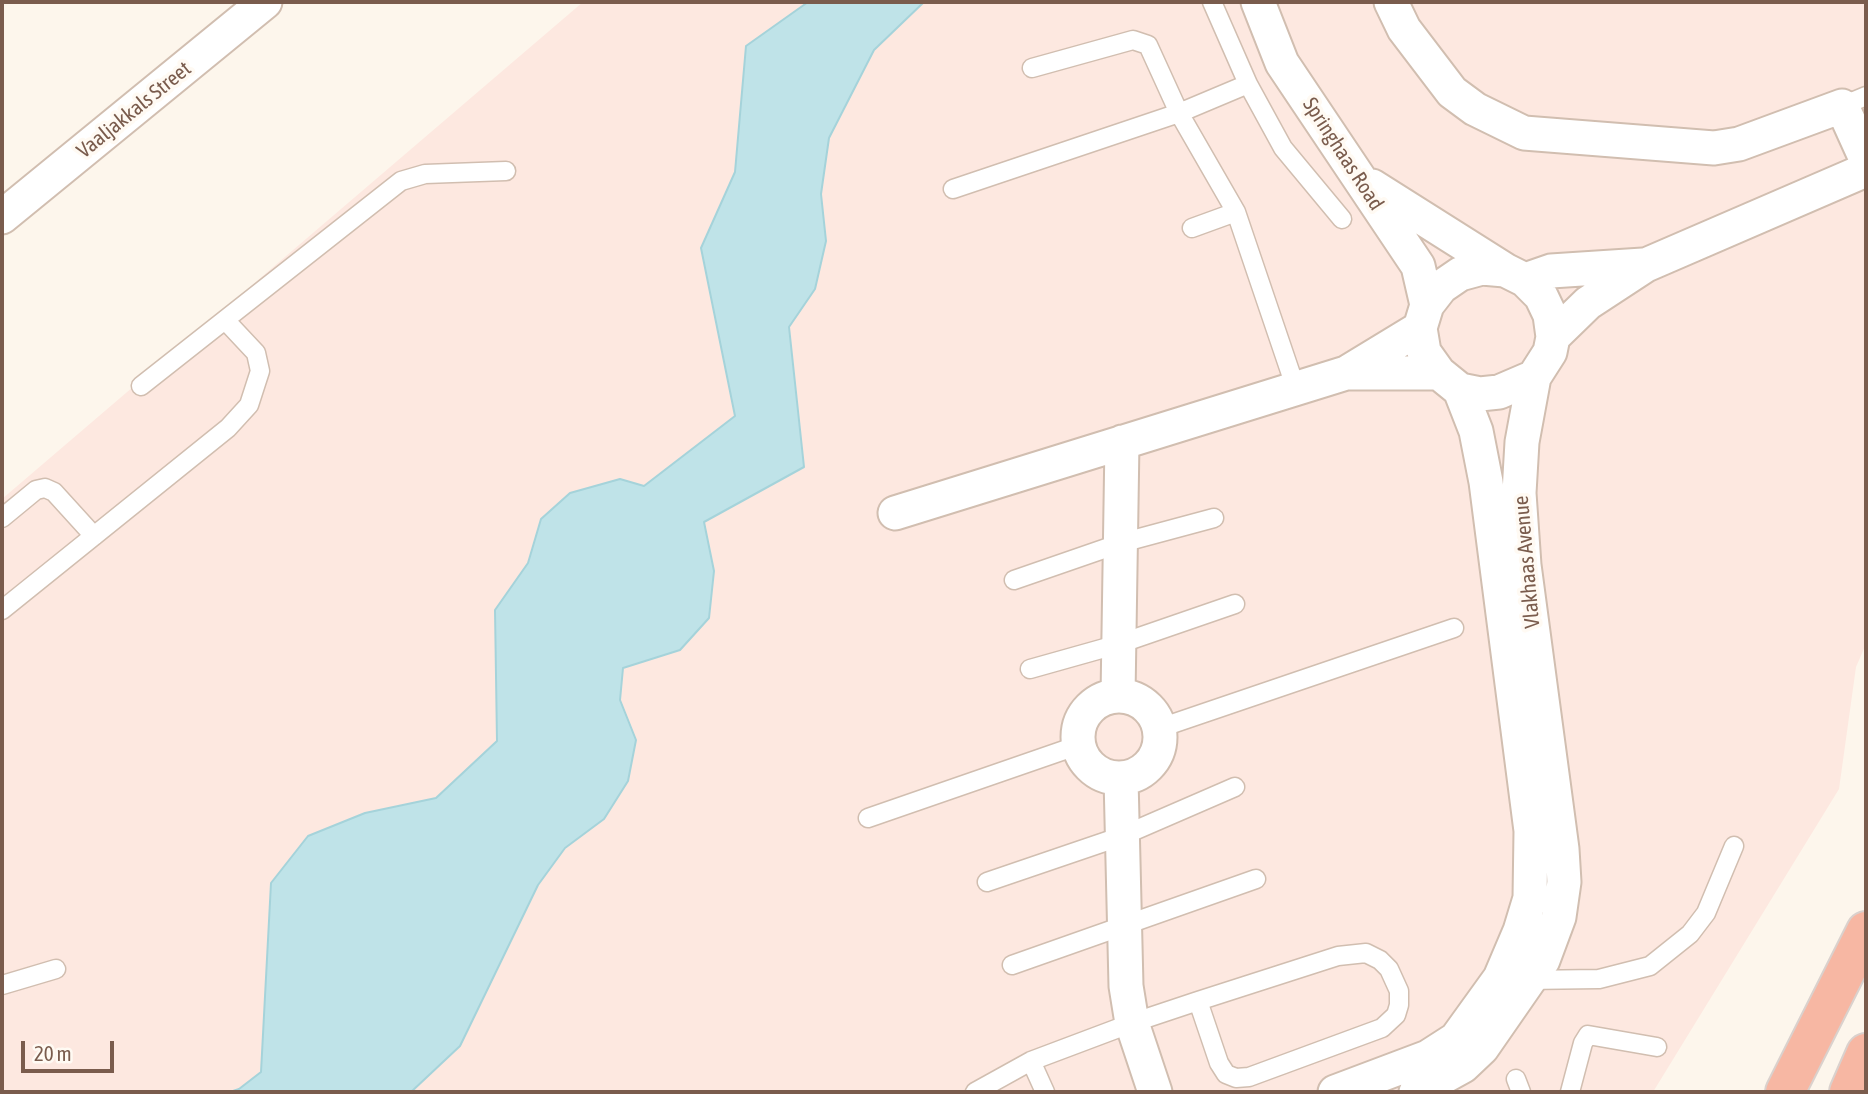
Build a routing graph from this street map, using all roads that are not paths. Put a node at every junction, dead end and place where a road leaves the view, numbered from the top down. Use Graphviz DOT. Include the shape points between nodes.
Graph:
graph roads {
  1 [pos="265,2"];
  2 [pos="1212,2"];
  3 [pos="1258,2"];
  4 [pos="1391,2"];
  5 [pos="1032,68"];
  6 [pos="1248,84"];
  7 [pos="1854,101"];
  8 [pos="1178,113"];
  9 [pos="1866,159"];
  10 [pos="1866,170"];
  11 [pos="506,171"];
  12 [pos="1358,177"];
  13 [pos="953,189"];
  14 [pos="1236,212"];
  15 [pos="2,217"];
  16 [pos="1342,219"];
  17 [pos="1192,228"];
  18 [pos="1646,265"];
  19 [pos="1515,275"];
  20 [pos="1424,316"];
  21 [pos="226,321"];
  22 [pos="1553,337"];
  23 [pos="1346,373"];
  24 [pos="1534,377"];
  25 [pos="1450,382"];
  26 [pos="141,386"];
  27 [pos="1296,389"];
  28 [pos="1122,442"];
  29 [pos="895,513"];
  30 [pos="2,518"];
  31 [pos="1214,518"];
  32 [pos="94,536"];
  33 [pos="1121,543"];
  34 [pos="1014,580"];
  35 [pos="1236,604"];
  36 [pos="2,610"];
  37 [pos="1454,628"];
  38 [pos="1119,644"];
  39 [pos="1030,669"];
  40 [pos="1118,696"];
  41 [pos="1160,729"];
  42 [pos="1079,745"];
  43 [pos="1121,778"];
  44 [pos="1235,788"];
  45 [pos="868,818"];
  46 [pos="1122,836"];
  47 [pos="1734,846"];
  48 [pos="1256,879"];
  49 [pos="987,882"];
  50 [pos="1125,923"];
  51 [pos="1866,931"];
  52 [pos="1012,964"];
  53 [pos="56,969"];
  54 [pos="1516,974"];
  55 [pos="2,985"];
  56 [pos="1198,1002"];
  57 [pos="1135,1033"];
  58 [pos="1657,1047"];
  59 [pos="1866,1053"];
  60 [pos="1031,1061"];
  61 [pos="1431,1089"];
  62 [pos="975,1092"];
  63 [pos="1045,1092"];
  64 [pos="1130,1092"];
  65 [pos="1156,1092"];
  66 [pos="1335,1092"];
  67 [pos="1570,1092"];
  68 [pos="1785,1092"];
  69 [pos="1849,1092"];
  1 -- 15 [label="street, Vaaljakkals Street"];
  2 -- 6 [label="lane"];
  3 -- 12 [label="street, Springhaas Road" via="1282,63"];
  4 -- 7 [label="street" via="1404,29 1452,92 1524,133 1714,148 1738,144"];
  5 -- 8 [label="lane" via="1142,41 1148,45"];
  6 -- 8 [label="lane"];
  6 -- 16 [label="lane" via="1283,148"];
  7 -- 9 [label="street"];
  8 -- 13 [label="lane"];
  8 -- 14 [label="lane"];
  10 -- 18 [label="street, Vlakhaas Avenue"];
  11 -- 21 [label="lane" via="425,174 401,181"];
  12 -- 19 [label="street"];
  12 -- 20 [label="street, Springhaas Road" via="1418,266"];
  14 -- 17 [label="lane"];
  14 -- 27 [label="lane"];
  18 -- 19 [label="street"];
  18 -- 22 [label="street, Vlakhaas Avenue" via="1588,303"];
  19 -- 20 [label="street" via="1482,268 1460,274 1441,287"];
  19 -- 22 [label="street" via="1541,296"];
  20 -- 23 [label="street"];
  20 -- 25 [label="street" via="1424,352"];
  21 -- 26 [label="lane"];
  21 -- 32 [label="lane" via="256,353 260,371 249,405 228,428"];
  22 -- 24 [label="street, Vlakhaas Avenue" via="1550,352"];
  23 -- 25 [label="street"];
  23 -- 27 [label="street"];
  24 -- 25 [label="street" via="1499,392 1480,394"];
  24 -- 54 [label="street, Vlakhaas Avenue" via="1522,442 1520,521 1564,882 1559,917 1543,960"];
  25 -- 54 [label="street, Vlakhaas Avenue" via="1476,431 1486,482 1531,831 1530,898 1520,931"];
  27 -- 28 [label="street"];
  28 -- 29 [label="street"];
  28 -- 33 [label="street"];
  30 -- 32 [label="lane" via="36,490 45,488"];
  31 -- 33 [label="lane"];
  32 -- 36 [label="lane"];
  33 -- 34 [label="lane"];
  33 -- 38 [label="street"];
  35 -- 38 [label="lane"];
  37 -- 41 [label="lane"];
  38 -- 39 [label="lane"];
  38 -- 40 [label="street"];
  40 -- 41 [label="street" via="1145,704"];
  40 -- 42 [label="street" via="1092,706 1079,730"];
  41 -- 43 [label="street" via="1156,756 1135,775"];
  42 -- 43 [label="street" via="1094,769"];
  42 -- 45 [label="lane"];
  43 -- 46 [label="street"];
  44 -- 46 [label="lane"];
  46 -- 49 [label="lane"];
  46 -- 50 [label="street"];
  47 -- 54 [label="lane" via="1706,913 1690,934 1650,966 1599,979"];
  48 -- 50 [label="lane"];
  50 -- 52 [label="lane"];
  50 -- 57 [label="street" via="1126,986"];
  51 -- 68 [label="highway"];
  53 -- 55 [label="lane"];
  54 -- 61 [label="street, Vlakhaas Avenue" via="1482,1048"];
  54 -- 66 [label="street, Vlakhaas Avenue" via="1455,1040 1428,1057"];
  56 -- 56 [label="lane" via="1338,956 1366,953 1389,969 1399,991 1396,1015 1382,1028 1236,1078 1226,1074 1219,1063"];
  56 -- 57 [label="lane"];
  57 -- 60 [label="lane"];
  57 -- 64 [label="street"];
  57 -- 65 [label="street"];
  58 -- 67 [label="lane" via="1588,1035"];
  59 -- 69 [label="highway"];
  60 -- 62 [label="lane"];
  60 -- 63 [label="lane"];
}
